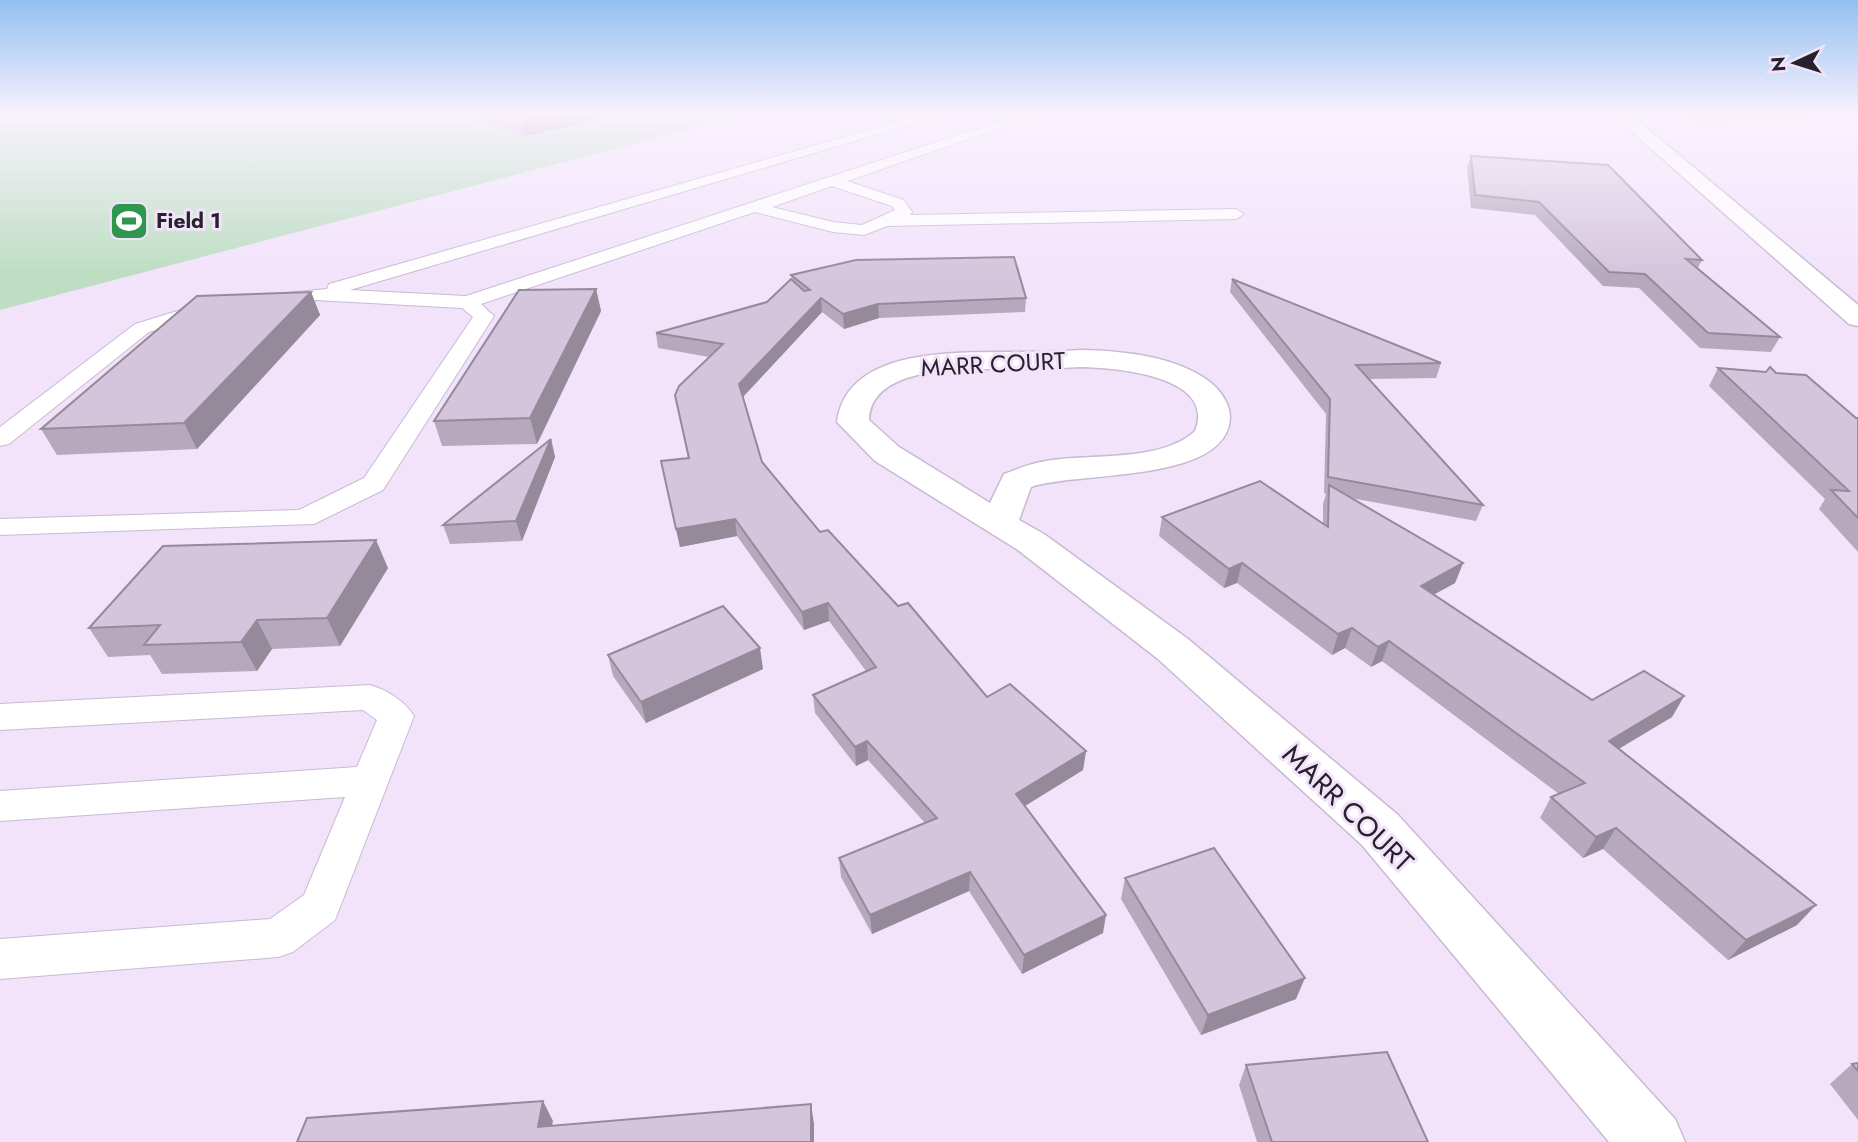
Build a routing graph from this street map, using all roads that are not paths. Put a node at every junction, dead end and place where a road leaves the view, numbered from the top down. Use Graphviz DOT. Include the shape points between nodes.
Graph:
graph roads {
  1 [pos="755,167"];
  2 [pos="874,167"];
  3 [pos="1682,167"];
  4 [pos="832,181"];
  5 [pos="753,207"];
  6 [pos="1236,214"];
  7 [pos="884,221"];
  8 [pos="315,294"];
  9 [pos="253,301"];
  10 [pos="467,302"];
  11 [pos="228,304"];
  12 [pos="1858,318"];
  13 [pos="0,439"];
  14 [pos="999,524"];
  15 [pos="0,527"];
  16 [pos="0,718"];
  17 [pos="371,781"];
  18 [pos="0,806"];
  19 [pos="0,959"];
  20 [pos="1652,1142"];
  1 -- 8 [label="lane"];
  2 -- 4 [label="lane"];
  3 -- 12 [label="street"];
  4 -- 5 [label="lane"];
  4 -- 7 [label="lane" via="898,203 904,212"];
  5 -- 7 [label="lane" via="833,227 864,230"];
  5 -- 10 [label="lane"];
  6 -- 7 [label="lane"];
  8 -- 9 [label="lane"];
  8 -- 10 [label="lane"];
  10 -- 15 [label="lane" via="484,316 374,484 304,518"];
  11 -- 13 [label="lane" via="142,328"];
  14 -- 14 [label="street, MARR COURT" via="866,436 853,422 855,407 871,389 892,374 915,366 1114,359 1173,374 1210,398 1216,414 1212,433 1196,447 1169,456 1043,472 1016,481"];
  14 -- 20 [label="street, MARR COURT" via="1031,542 1173,649 1380,831"];
  16 -- 17 [label="lane" via="370,696 396,716"];
  17 -- 18 [label="lane"];
  17 -- 19 [label="lane" via="320,907 278,938"];
}
